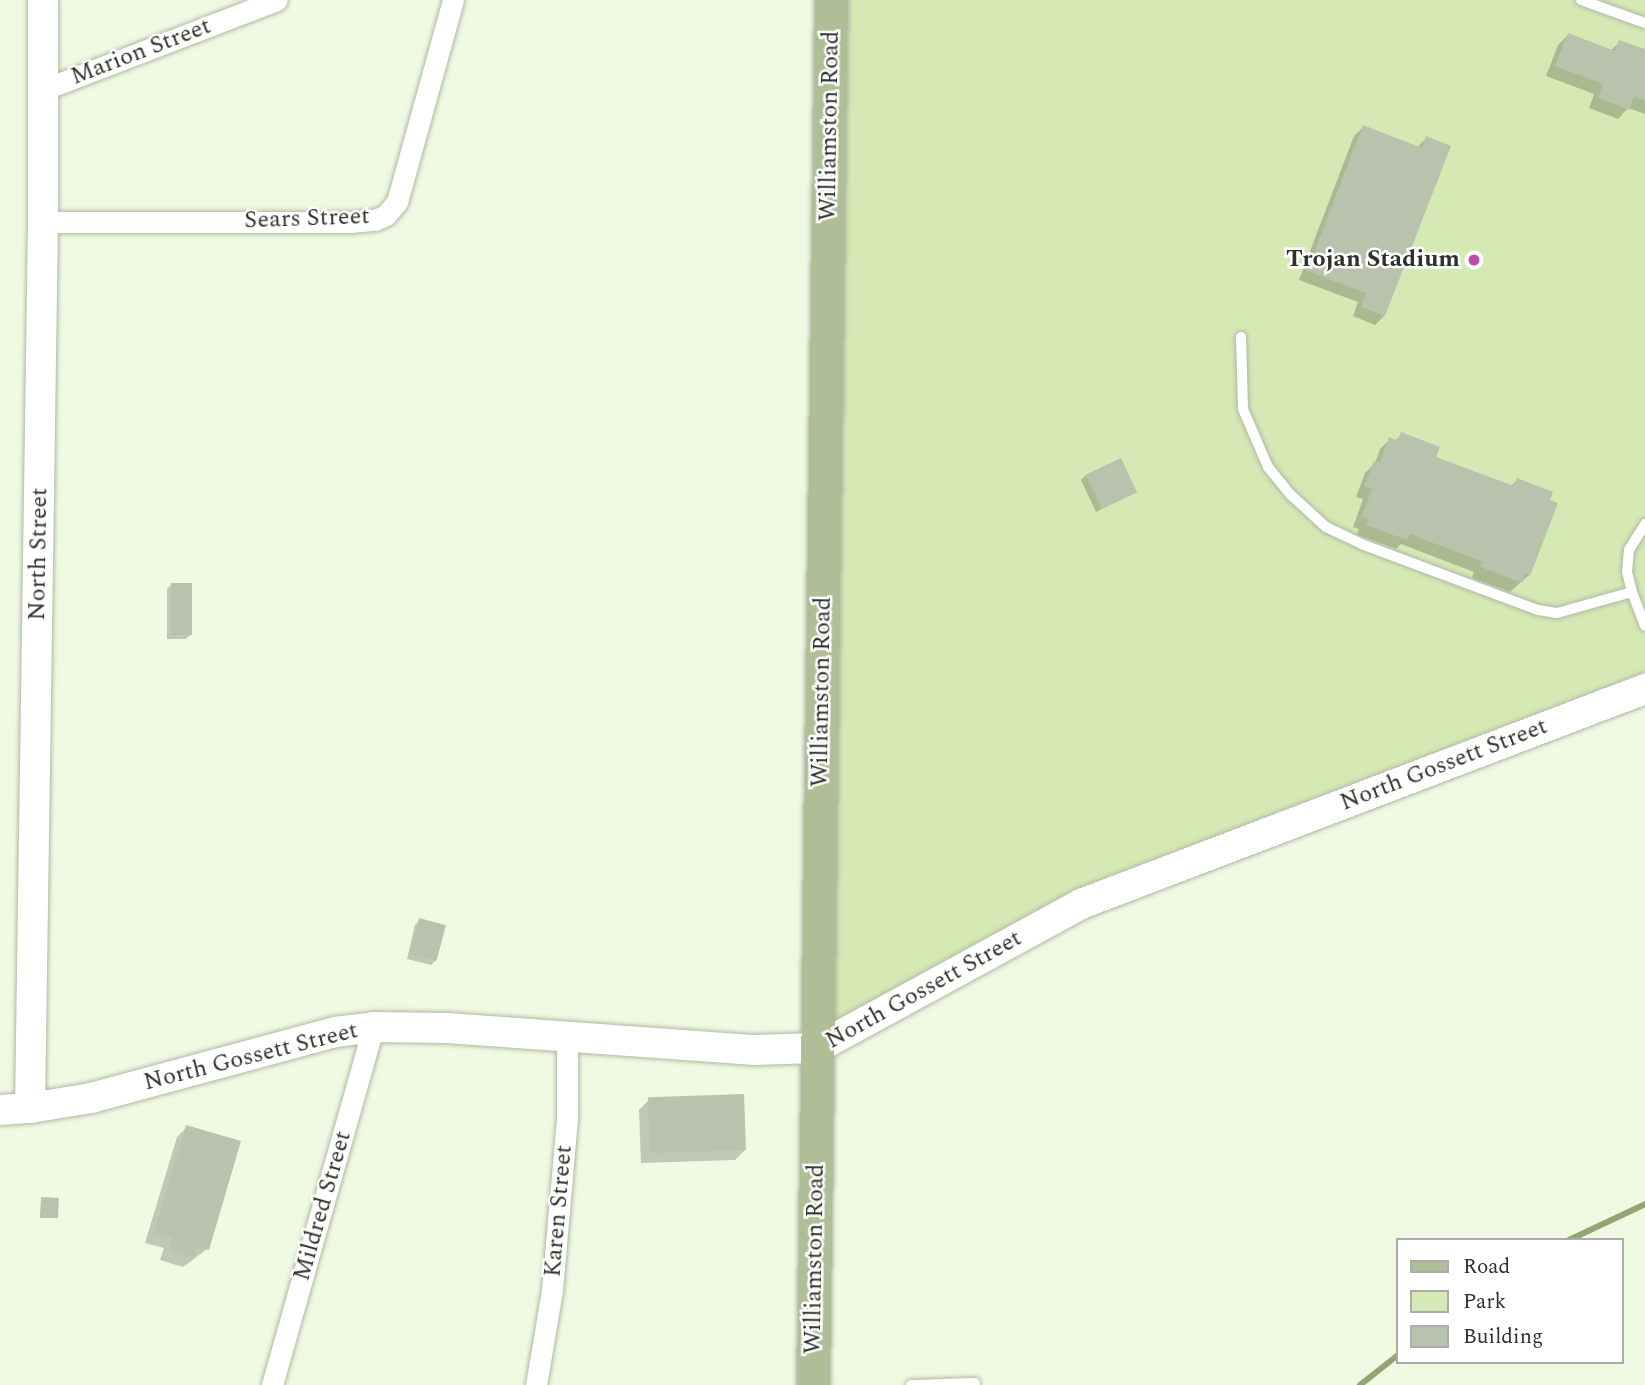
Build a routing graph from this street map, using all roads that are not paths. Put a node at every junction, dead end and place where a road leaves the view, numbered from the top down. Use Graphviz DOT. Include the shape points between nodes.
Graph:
graph roads {
  1 [pos="43,0"];
  2 [pos="277,0"];
  3 [pos="453,0"];
  4 [pos="831,0"];
  5 [pos="1581,0"];
  6 [pos="256,4"];
  7 [pos="1645,23"];
  8 [pos="45,89"];
  9 [pos="43,222"];
  10 [pos="1241,337"];
  11 [pos="1645,523"];
  12 [pos="1632,592"];
  13 [pos="1645,626"];
  14 [pos="1645,689"];
  15 [pos="373,1027"];
  16 [pos="567,1037"];
  17 [pos="817,1048"];
  18 [pos="30,1108"];
  19 [pos="0,1110"];
  20 [pos="975,1383"];
  21 [pos="272,1385"];
  22 [pos="536,1385"];
  23 [pos="813,1385"];
  24 [pos="911,1385"];
  1 -- 8 [label="street, North Street"];
  2 -- 6 [label="street, Marion Street"];
  3 -- 9 [label="street, Sears Street" via="397,202 386,215 350,222"];
  4 -- 17 [label="main road, Williamston Road"];
  5 -- 7 [label="lane"];
  6 -- 8 [label="street, Marion Street"];
  8 -- 9 [label="street, North Street"];
  9 -- 18 [label="street, North Street"];
  10 -- 12 [label="lane" via="1243,409 1252,436 1268,467 1326,527 1538,610 1557,613"];
  11 -- 12 [label="lane" via="1629,550 1627,572"];
  12 -- 13 [label="lane"];
  14 -- 17 [label="street, North Gossett Street" via="1082,904"];
  15 -- 16 [label="street, North Gossett Street"];
  15 -- 18 [label="street, North Gossett Street" via="335,1032 91,1098"];
  15 -- 21 [label="street, Mildred Street"];
  16 -- 17 [label="street, North Gossett Street" via="755,1050"];
  16 -- 22 [label="street, Karen Street" via="567,1120 553,1277"];
  17 -- 23 [label="main road, Williamston Road"];
  18 -- 19 [label="street, North Gossett Street"];
  20 -- 24 [label="lane"];
}
